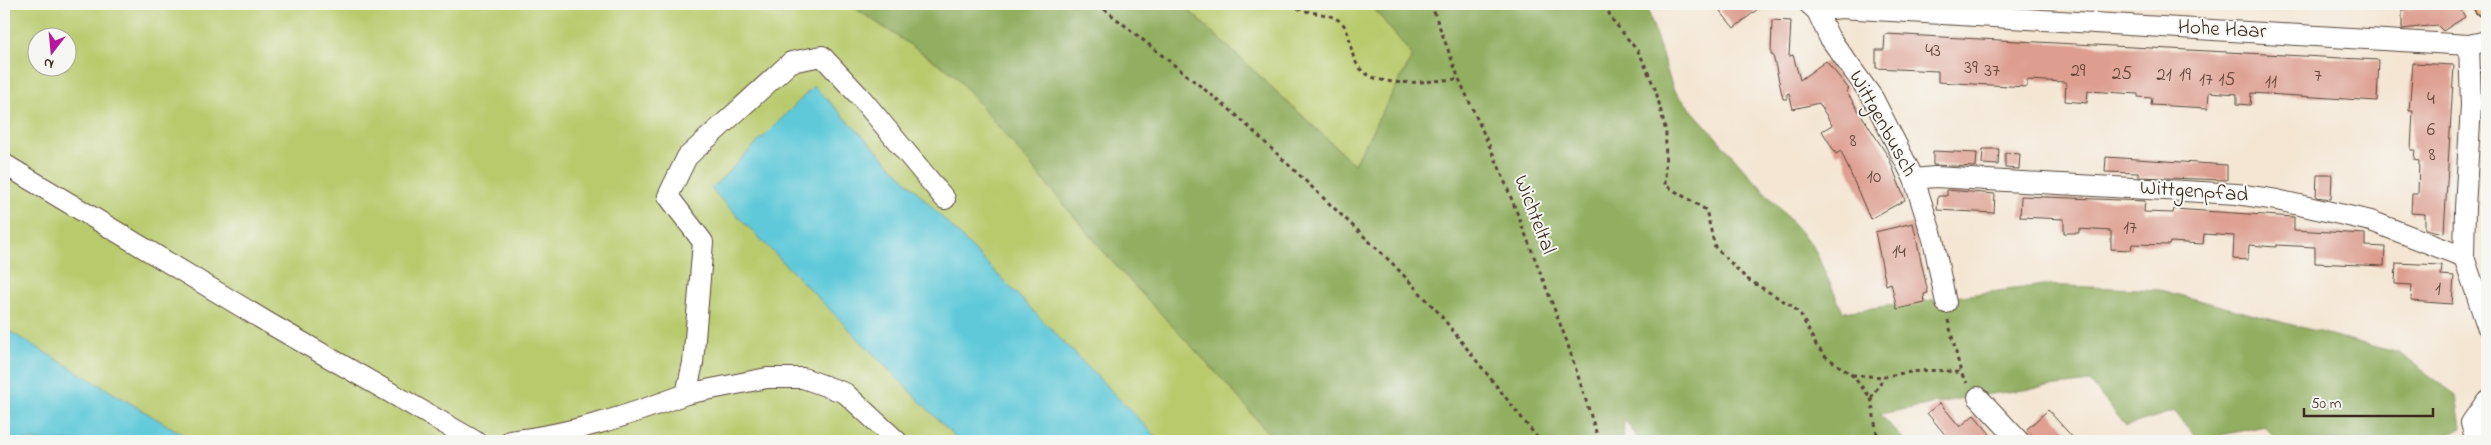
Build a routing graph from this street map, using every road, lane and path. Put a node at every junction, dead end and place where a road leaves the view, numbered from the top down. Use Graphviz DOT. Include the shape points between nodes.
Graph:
graph roads {
  1 [pos="1098,4"];
  2 [pos="1291,4"];
  3 [pos="1431,4"];
  4 [pos="1607,4"];
  5 [pos="1813,7"];
  6 [pos="2478,43"];
  7 [pos="1459,79"];
  8 [pos="4,164"];
  9 [pos="1914,179"];
  10 [pos="945,199"];
  11 [pos="2464,257"];
  12 [pos="1946,303"];
  13 [pos="2487,326"];
  14 [pos="1961,373"];
  15 [pos="1852,375"];
  16 [pos="1884,377"];
  17 [pos="686,394"];
  18 [pos="1978,397"];
  19 [pos="1871,398"];
  20 [pos="2487,400"];
  21 [pos="475,441"];
  22 [pos="510,441"];
  23 [pos="897,441"];
  24 [pos="1540,441"];
  25 [pos="1600,441"];
  26 [pos="1878,441"];
  27 [pos="2019,441"];
  28 [pos="2476,441"];
  1 -- 24 [label="path" via="1234,113 1393,264 1438,312"];
  2 -- 7 [label="path" via="1304,12 1338,20 1348,32 1359,68 1376,80"];
  3 -- 7 [label="path, Wichteltal"];
  4 -- 15 [label="path" via="1610,17 1640,54 1656,91 1666,132 1665,185 1706,210 1715,247 1747,279 1792,306 1801,315 1825,356"];
  5 -- 6 [label="street, Hohe Haar"];
  5 -- 9 [label="street, Wittgenbusch" via="1828,37 1873,98"];
  6 -- 11 [label="street" via="2471,105"];
  7 -- 25 [label="path, Wichteltal" via="1499,166 1567,342"];
  8 -- 21 [label="street" via="272,325"];
  9 -- 11 [label="street, Wittgenpfad" via="1935,177 2245,195 2371,221"];
  9 -- 12 [label="street, Wittgenbusch" via="1933,240"];
  10 -- 17 [label="street" via="822,56 791,62 687,157 668,196 703,242 693,363"];
  11 -- 13 [label="street"];
  12 -- 14 [label="path"];
  14 -- 16 [label="path" via="1916,371"];
  14 -- 18 [label="path"];
  15 -- 16 [label="path"];
  15 -- 19 [label="path"];
  16 -- 19 [label="path"];
  17 -- 22 [label="street" via="615,420 555,436"];
  17 -- 23 [label="street" via="767,378 803,378 845,393"];
  18 -- 27 [label="street"];
  19 -- 26 [label="path"];
  20 -- 28 [label="street" via="2471,423"];
}
